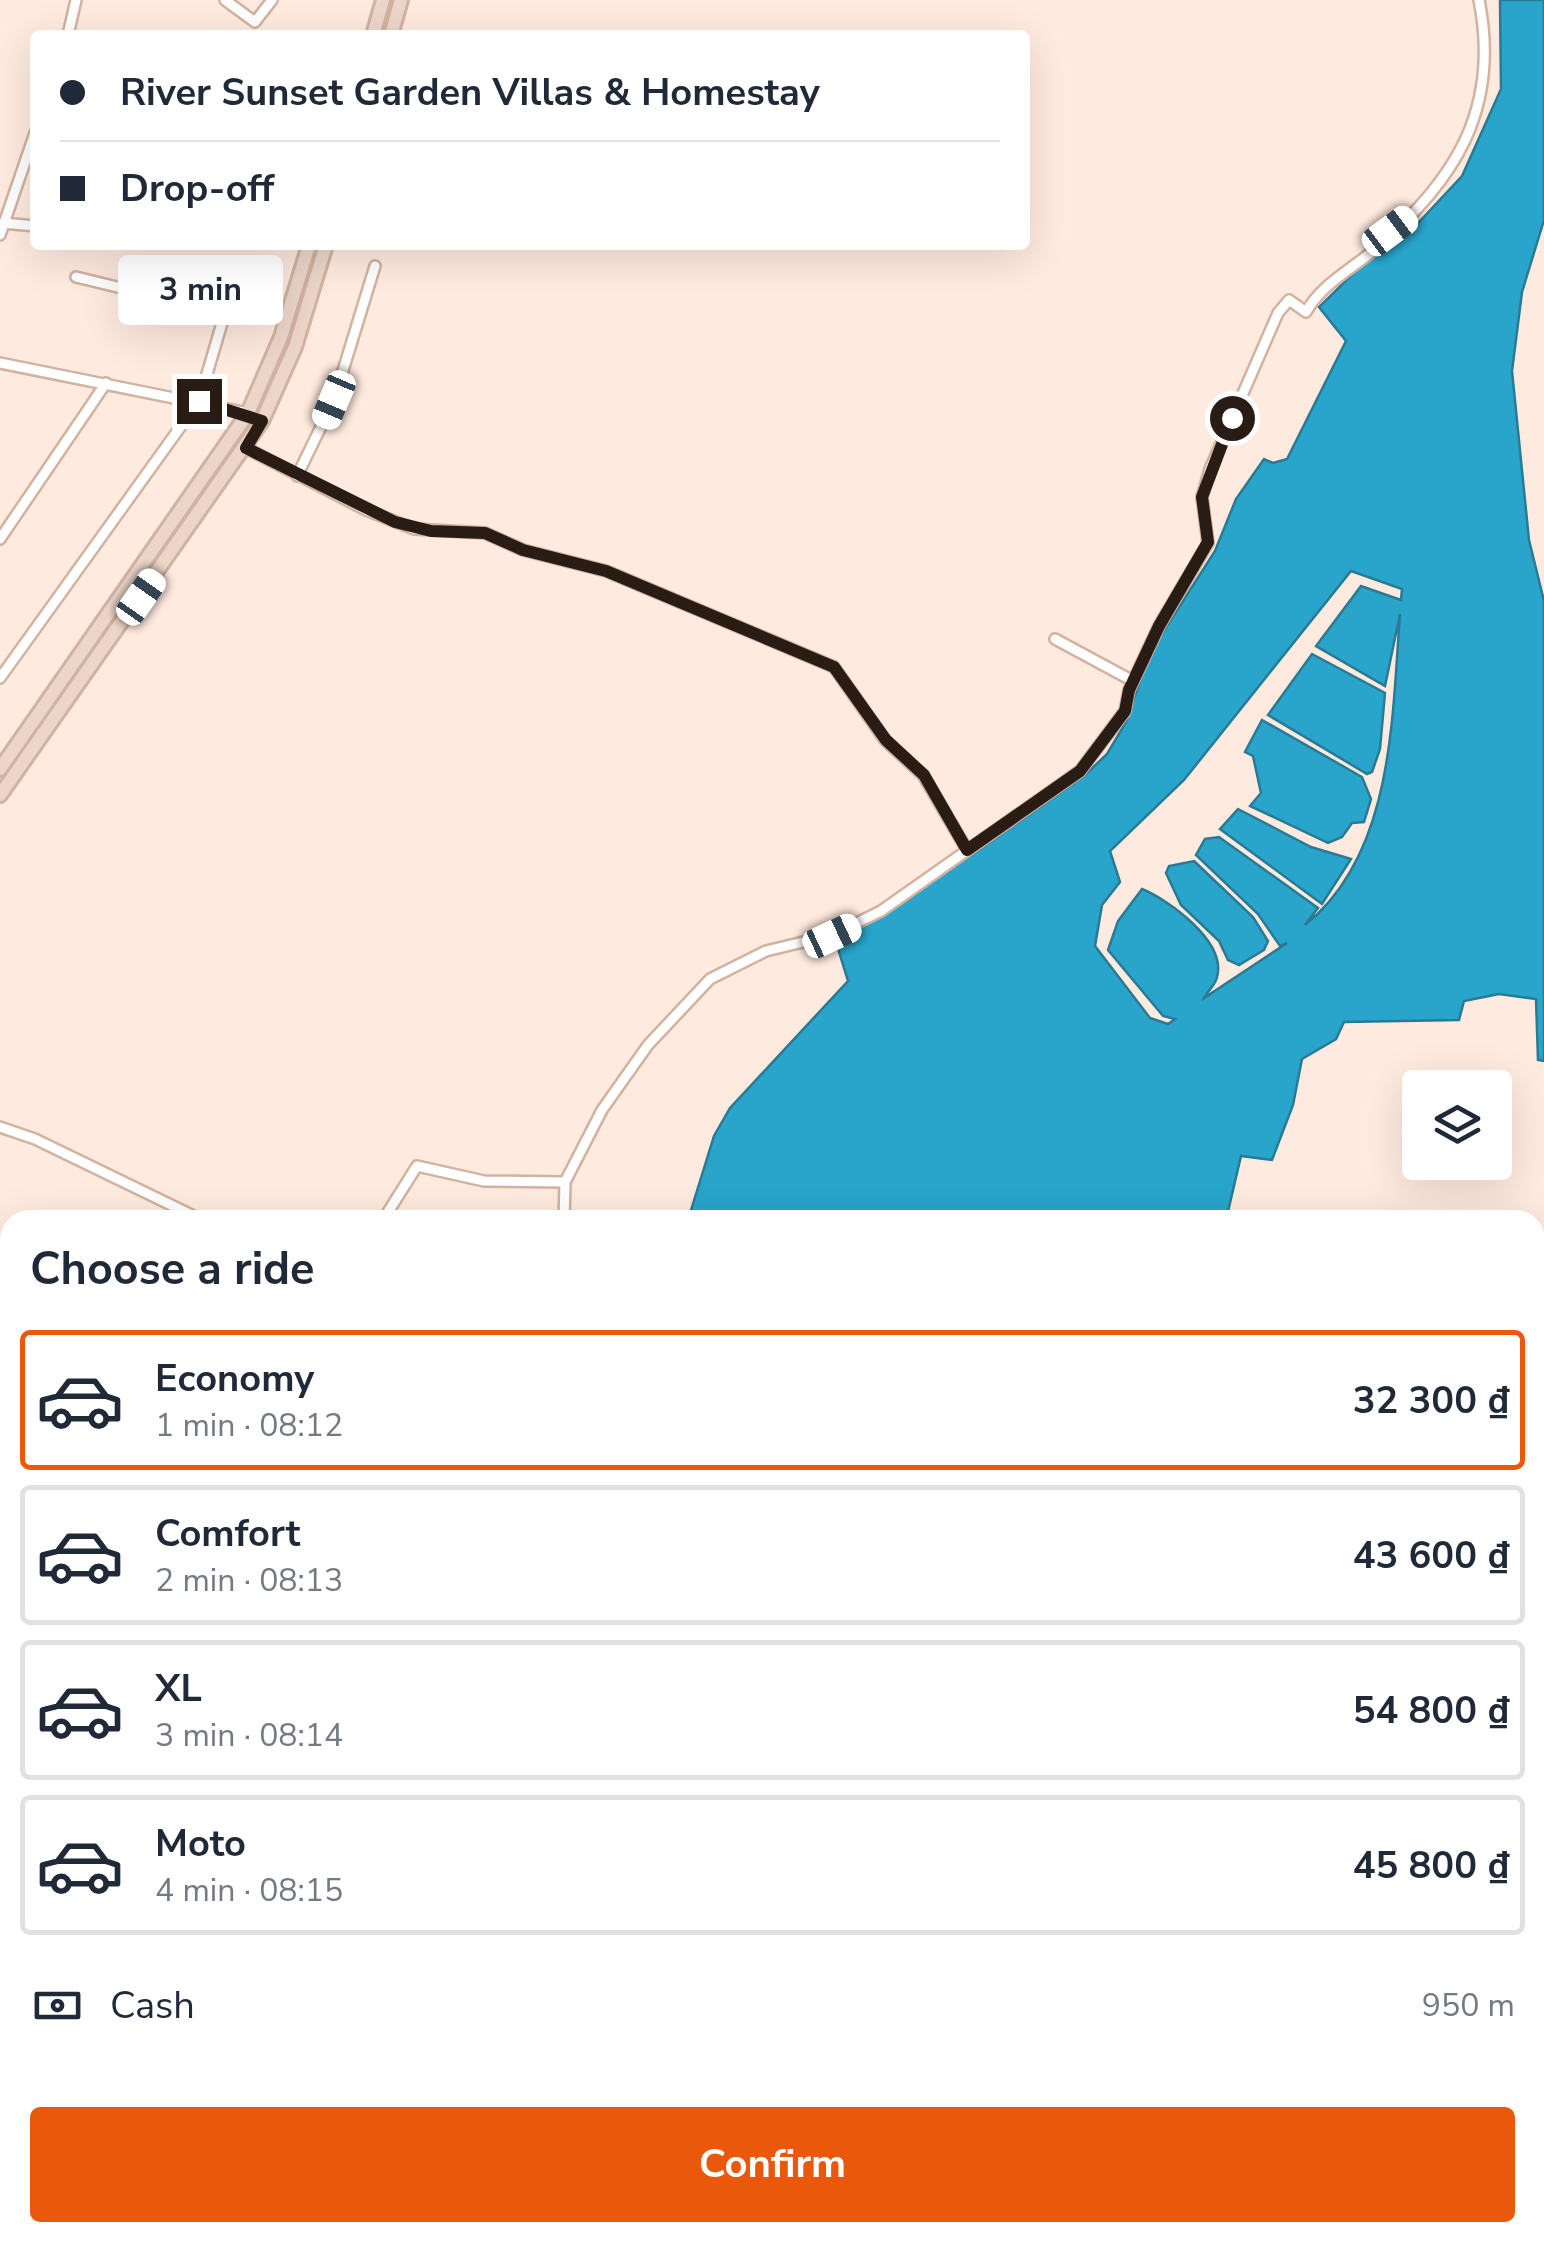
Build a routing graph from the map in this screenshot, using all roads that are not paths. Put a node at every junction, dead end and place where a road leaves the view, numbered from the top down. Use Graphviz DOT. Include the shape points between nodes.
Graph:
graph roads {
  1 [pos="76,0"];
  2 [pos="225,0"];
  3 [pos="272,0"];
  4 [pos="384,0"];
  5 [pos="401,0"];
  6 [pos="1479,0"];
  7 [pos="69,30"];
  8 [pos="375,30"];
  9 [pos="392,30"];
  10 [pos="30,147"];
  11 [pos="2,223"];
  12 [pos="30,226"];
  13 [pos="0,235"];
  14 [pos="307,250"];
  15 [pos="324,250"];
  16 [pos="374,266"];
  17 [pos="76,276"];
  18 [pos="0,363"];
  19 [pos="106,383"];
  20 [pos="199,401"];
  21 [pos="248,414"];
  22 [pos="262,421"];
  23 [pos="246,448"];
  24 [pos="297,476"];
  25 [pos="0,539"];
  26 [pos="1055,639"];
  27 [pos="0,678"];
  28 [pos="1133,681"];
  29 [pos="0,769"];
  30 [pos="0,796"];
  31 [pos="967,850"];
  32 [pos="0,1127"];
  33 [pos="565,1182"];
  34 [pos="182,1210"];
  35 [pos="389,1210"];
  36 [pos="564,1210"];
  1 -- 7 [label="street"];
  2 -- 3 [label="street" via="255,22"];
  4 -- 8 [label="main road"];
  5 -- 9 [label="main road"];
  6 -- 28 [label="street" via="1482,75 1456,160 1426,202 1318,291 1306,312 1289,300 1278,313 1210,469 1202,497 1208,542"];
  10 -- 11 [label="street"];
  11 -- 12 [label="street"];
  11 -- 13 [label="street"];
  14 -- 21 [label="main road"];
  15 -- 22 [label="main road"];
  16 -- 24 [label="street" via="334,400"];
  17 -- 20 [label="street" via="220,312"];
  18 -- 19 [label="street"];
  19 -- 20 [label="street"];
  19 -- 25 [label="street"];
  20 -- 21 [label="street"];
  20 -- 27 [label="street"];
  21 -- 22 [label="main road"];
  21 -- 29 [label="main road"];
  22 -- 23 [label="main road"];
  23 -- 24 [label="street"];
  23 -- 30 [label="main road"];
  24 -- 31 [label="street" via="414,528 485,533 606,571 834,667 886,740 924,775"];
  26 -- 28 [label="street"];
  28 -- 31 [label="street" via="1125,711 1080,771"];
  31 -- 33 [label="street" via="859,923 766,951 710,979 648,1045 602,1110"];
  32 -- 34 [label="street"];
  33 -- 35 [label="street" via="484,1181 417,1166"];
  33 -- 36 [label="street"];
}
